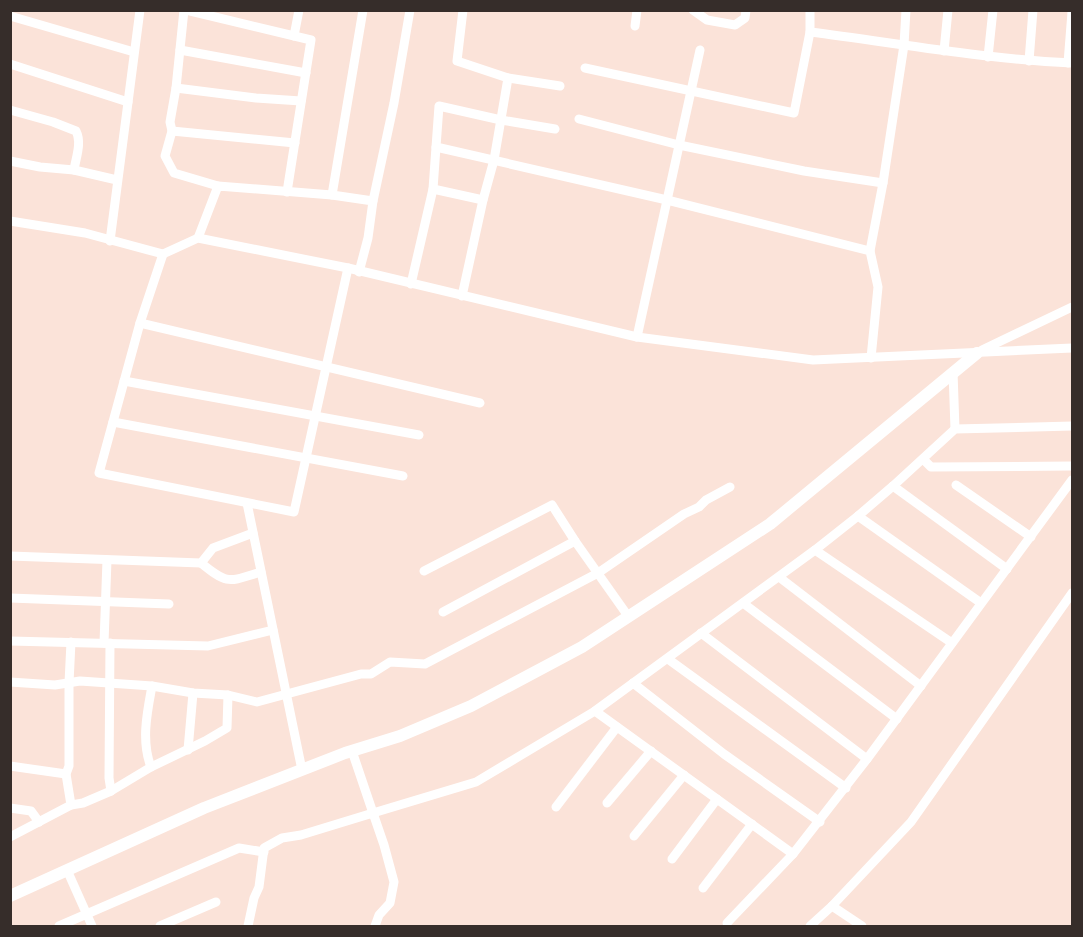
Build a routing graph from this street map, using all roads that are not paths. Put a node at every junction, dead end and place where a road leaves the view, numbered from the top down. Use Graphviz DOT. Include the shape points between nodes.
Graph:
graph roads {
  1 [pos="185,10"];
  2 [pos="299,10"];
  3 [pos="363,10"];
  4 [pos="410,10"];
  5 [pos="463,10"];
  6 [pos="637,10"];
  7 [pos="693,10"];
  8 [pos="746,10"];
  9 [pos="810,10"];
  10 [pos="906,10"];
  11 [pos="948,10"];
  12 [pos="993,10"];
  13 [pos="1033,10"];
  14 [pos="138,11"];
  15 [pos="1072,12"];
  16 [pos="10,16"];
  17 [pos="635,26"];
  18 [pos="810,32"];
  19 [pos="294,36"];
  20 [pos="904,45"];
  21 [pos="180,50"];
  22 [pos="700,50"];
  23 [pos="944,51"];
  24 [pos="134,52"];
  25 [pos="988,57"];
  26 [pos="1029,61"];
  27 [pos="1070,63"];
  28 [pos="10,64"];
  29 [pos="585,68"];
  30 [pos="306,73"];
  31 [pos="508,78"];
  32 [pos="560,86"];
  33 [pos="176,88"];
  34 [pos="690,90"];
  35 [pos="301,101"];
  36 [pos="128,102"];
  37 [pos="10,110"];
  38 [pos="579,119"];
  39 [pos="501,120"];
  40 [pos="555,129"];
  41 [pos="172,131"];
  42 [pos="295,143"];
  43 [pos="679,145"];
  44 [pos="436,147"];
  45 [pos="494,160"];
  46 [pos="10,161"];
  47 [pos="74,170"];
  48 [pos="117,180"];
  49 [pos="883,183"];
  50 [pos="218,186"];
  51 [pos="433,189"];
  52 [pos="287,192"];
  53 [pos="333,195"];
  54 [pos="483,200"];
  55 [pos="667,200"];
  56 [pos="373,201"];
  57 [pos="10,221"];
  58 [pos="198,237"];
  59 [pos="110,241"];
  60 [pos="870,251"];
  61 [pos="163,254"];
  62 [pos="348,268"];
  63 [pos="359,272"];
  64 [pos="411,284"];
  65 [pos="462,296"];
  66 [pos="1072,307"];
  67 [pos="140,324"];
  68 [pos="637,337"];
  69 [pos="1072,348"];
  70 [pos="977,353"];
  71 [pos="871,358"];
  72 [pos="326,367"];
  73 [pos="953,372"];
  74 [pos="124,381"];
  75 [pos="480,403"];
  76 [pos="315,416"];
  77 [pos="113,422"];
  78 [pos="1072,426"];
  79 [pos="955,429"];
  80 [pos="419,435"];
  81 [pos="306,458"];
  82 [pos="923,459"];
  83 [pos="1072,466"];
  84 [pos="404,476"];
  85 [pos="1072,480"];
  86 [pos="956,485"];
  87 [pos="893,486"];
  88 [pos="730,487"];
  89 [pos="247,503"];
  90 [pos="858,516"];
  91 [pos="253,533"];
  92 [pos="1031,537"];
  93 [pos="575,541"];
  94 [pos="815,550"];
  95 [pos="10,556"];
  96 [pos="107,560"];
  97 [pos="201,563"];
  98 [pos="1006,569"];
  99 [pos="424,571"];
  100 [pos="261,572"];
  101 [pos="598,573"];
  102 [pos="779,577"];
  103 [pos="1072,593"];
  104 [pos="10,598"];
  105 [pos="105,601"];
  106 [pos="743,603"];
  107 [pos="981,603"];
  108 [pos="169,604"];
  109 [pos="443,612"];
  110 [pos="628,616"];
  111 [pos="273,630"];
  112 [pos="701,633"];
  113 [pos="10,641"];
  114 [pos="71,642"];
  115 [pos="107,643"];
  116 [pos="952,643"];
  117 [pos="668,659"];
  118 [pos="10,682"];
  119 [pos="69,683"];
  120 [pos="109,683"];
  121 [pos="633,683"];
  122 [pos="152,686"];
  123 [pos="921,686"];
  124 [pos="193,693"];
  125 [pos="228,694"];
  126 [pos="286,695"];
  127 [pos="595,711"];
  128 [pos="897,719"];
  129 [pos="617,727"];
  130 [pos="188,750"];
  131 [pos="352,751"];
  132 [pos="651,751"];
  133 [pos="867,759"];
  134 [pos="10,766"];
  135 [pos="151,767"];
  136 [pos="302,770"];
  137 [pos="66,774"];
  138 [pos="684,775"];
  139 [pos="846,788"];
  140 [pos="111,791"];
  141 [pos="717,799"];
  142 [pos="607,803"];
  143 [pos="71,805"];
  144 [pos="556,807"];
  145 [pos="10,808"];
  146 [pos="373,813"];
  147 [pos="820,821"];
  148 [pos="39,822"];
  149 [pos="752,824"];
  150 [pos="634,836"];
  151 [pos="10,837"];
  152 [pos="264,852"];
  153 [pos="793,854"];
  154 [pos="672,858"];
  155 [pos="67,870"];
  156 [pos="703,888"];
  157 [pos="10,896"];
  158 [pos="216,902"];
  159 [pos="832,906"];
  160 [pos="86,914"];
  161 [pos="727,923"];
  162 [pos="59,927"];
  163 [pos="92,927"];
  164 [pos="160,927"];
  165 [pos="249,927"];
  166 [pos="375,927"];
  167 [pos="810,927"];
  168 [pos="862,927"];
  1 -- 19 [label="street"];
  1 -- 21 [label="street"];
  2 -- 19 [label="street"];
  3 -- 53 [label="street"];
  4 -- 56 [label="street"];
  5 -- 31 [label="street" via="456,61"];
  6 -- 17 [label="street"];
  7 -- 8 [label="street" via="707,20 735,25 745,18"];
  9 -- 18 [label="street"];
  10 -- 20 [label="street"];
  11 -- 23 [label="street"];
  12 -- 25 [label="street"];
  13 -- 26 [label="street"];
  14 -- 24 [label="street"];
  15 -- 27 [label="street"];
  16 -- 24 [label="street"];
  18 -- 20 [label="street"];
  18 -- 34 [label="street" via="794,113"];
  19 -- 30 [label="street" via="311,40"];
  20 -- 23 [label="street"];
  20 -- 49 [label="street"];
  21 -- 30 [label="street"];
  21 -- 33 [label="street"];
  22 -- 34 [label="street"];
  23 -- 25 [label="street"];
  24 -- 36 [label="street"];
  25 -- 26 [label="street"];
  26 -- 27 [label="street"];
  28 -- 36 [label="street"];
  29 -- 34 [label="street"];
  30 -- 35 [label="street"];
  31 -- 32 [label="street"];
  31 -- 39 [label="street"];
  33 -- 35 [label="street"];
  33 -- 41 [label="street"];
  34 -- 43 [label="street"];
  35 -- 42 [label="street"];
  36 -- 48 [label="street"];
  37 -- 47 [label="street" via="76,131 79,141"];
  38 -- 43 [label="street"];
  39 -- 40 [label="street"];
  39 -- 44 [label="street" via="439,106"];
  39 -- 45 [label="street"];
  41 -- 42 [label="street"];
  41 -- 50 [label="street" via="165,156 174,173"];
  42 -- 52 [label="street"];
  43 -- 49 [label="street"];
  43 -- 55 [label="street"];
  44 -- 45 [label="street"];
  44 -- 51 [label="street"];
  45 -- 54 [label="street"];
  45 -- 55 [label="street"];
  46 -- 47 [label="street"];
  47 -- 48 [label="street"];
  48 -- 59 [label="street"];
  49 -- 60 [label="street"];
  50 -- 52 [label="street"];
  50 -- 58 [label="street"];
  51 -- 54 [label="street"];
  51 -- 64 [label="street"];
  52 -- 53 [label="street"];
  53 -- 56 [label="street"];
  54 -- 65 [label="street"];
  55 -- 60 [label="street"];
  55 -- 68 [label="street"];
  56 -- 63 [label="street"];
  57 -- 59 [label="street"];
  58 -- 61 [label="street"];
  58 -- 62 [label="street"];
  59 -- 61 [label="street"];
  60 -- 71 [label="street" via="878,286"];
  61 -- 67 [label="street"];
  62 -- 63 [label="street"];
  62 -- 72 [label="street"];
  63 -- 64 [label="street"];
  64 -- 65 [label="street"];
  65 -- 68 [label="street"];
  66 -- 70 [label="street"];
  67 -- 72 [label="street"];
  67 -- 74 [label="street"];
  68 -- 71 [label="street" via="813,360"];
  69 -- 70 [label="street"];
  70 -- 71 [label="street"];
  70 -- 73 [label="street"];
  72 -- 75 [label="street"];
  72 -- 76 [label="street"];
  73 -- 79 [label="street"];
  73 -- 110 [label="street" via="770,524"];
  74 -- 76 [label="street"];
  74 -- 77 [label="street"];
  76 -- 80 [label="street"];
  76 -- 81 [label="street"];
  77 -- 81 [label="street"];
  77 -- 89 [label="street" via="99,473"];
  78 -- 79 [label="street"];
  79 -- 82 [label="street"];
  81 -- 84 [label="street"];
  81 -- 89 [label="street" via="294,512"];
  82 -- 83 [label="street" via="931,467"];
  82 -- 87 [label="street"];
  85 -- 92 [label="street"];
  86 -- 92 [label="street"];
  87 -- 90 [label="street"];
  87 -- 98 [label="street"];
  88 -- 101 [label="street"];
  89 -- 91 [label="street"];
  90 -- 94 [label="street"];
  90 -- 107 [label="street"];
  91 -- 97 [label="street" via="213,548"];
  91 -- 100 [label="street"];
  92 -- 98 [label="street"];
  93 -- 99 [label="street" via="552,505"];
  93 -- 101 [label="street"];
  93 -- 109 [label="street"];
  94 -- 102 [label="street"];
  94 -- 116 [label="street"];
  95 -- 96 [label="street"];
  96 -- 97 [label="street"];
  96 -- 105 [label="street"];
  97 -- 100 [label="street" via="219,578 233,580"];
  98 -- 107 [label="street"];
  100 -- 111 [label="street"];
  101 -- 110 [label="street"];
  101 -- 126 [label="street" via="425,664 390,662 371,674"];
  102 -- 106 [label="street"];
  102 -- 123 [label="street"];
  103 -- 159 [label="street" via="911,822"];
  104 -- 105 [label="street"];
  105 -- 108 [label="street"];
  105 -- 115 [label="street"];
  106 -- 112 [label="street"];
  106 -- 128 [label="street"];
  107 -- 116 [label="street"];
  110 -- 131 [label="street" via="582,647 471,706"];
  111 -- 115 [label="street" via="208,646"];
  111 -- 126 [label="street"];
  112 -- 117 [label="street"];
  112 -- 133 [label="street"];
  113 -- 114 [label="street"];
  114 -- 115 [label="street"];
  114 -- 119 [label="street"];
  115 -- 120 [label="street"];
  116 -- 123 [label="street"];
  117 -- 121 [label="street"];
  117 -- 139 [label="street"];
  118 -- 119 [label="street"];
  119 -- 120 [label="street"];
  119 -- 137 [label="street"];
  120 -- 122 [label="street"];
  120 -- 140 [label="street"];
  121 -- 127 [label="street"];
  121 -- 147 [label="street" via="724,754"];
  122 -- 124 [label="street"];
  122 -- 135 [label="street" via="145,721 146,755"];
  123 -- 128 [label="street"];
  124 -- 125 [label="street"];
  124 -- 130 [label="street"];
  125 -- 126 [label="street" via="257,702"];
  125 -- 130 [label="street" via="227,729"];
  126 -- 136 [label="street"];
  127 -- 129 [label="street"];
  127 -- 146 [label="street" via="476,782"];
  128 -- 133 [label="street"];
  129 -- 132 [label="street"];
  129 -- 144 [label="street"];
  130 -- 135 [label="street"];
  131 -- 136 [label="street"];
  131 -- 146 [label="street"];
  132 -- 138 [label="street"];
  132 -- 142 [label="street"];
  133 -- 139 [label="street"];
  134 -- 137 [label="street"];
  135 -- 140 [label="street"];
  136 -- 155 [label="street" via="204,808"];
  137 -- 143 [label="street"];
  138 -- 141 [label="street"];
  138 -- 150 [label="street"];
  139 -- 147 [label="street"];
  140 -- 143 [label="street"];
  141 -- 149 [label="street"];
  141 -- 154 [label="street"];
  143 -- 148 [label="street"];
  145 -- 148 [label="street" via="31,811"];
  146 -- 152 [label="street" via="282,838 264,848"];
  146 -- 166 [label="street" via="394,882 390,903"];
  147 -- 153 [label="street"];
  148 -- 151 [label="street"];
  149 -- 153 [label="street"];
  149 -- 156 [label="street"];
  152 -- 160 [label="street" via="239,848"];
  152 -- 165 [label="street"];
  153 -- 161 [label="street"];
  155 -- 157 [label="street"];
  155 -- 160 [label="street"];
  158 -- 164 [label="street"];
  159 -- 167 [label="street"];
  159 -- 168 [label="street"];
  160 -- 162 [label="street"];
  160 -- 163 [label="street"];
}
